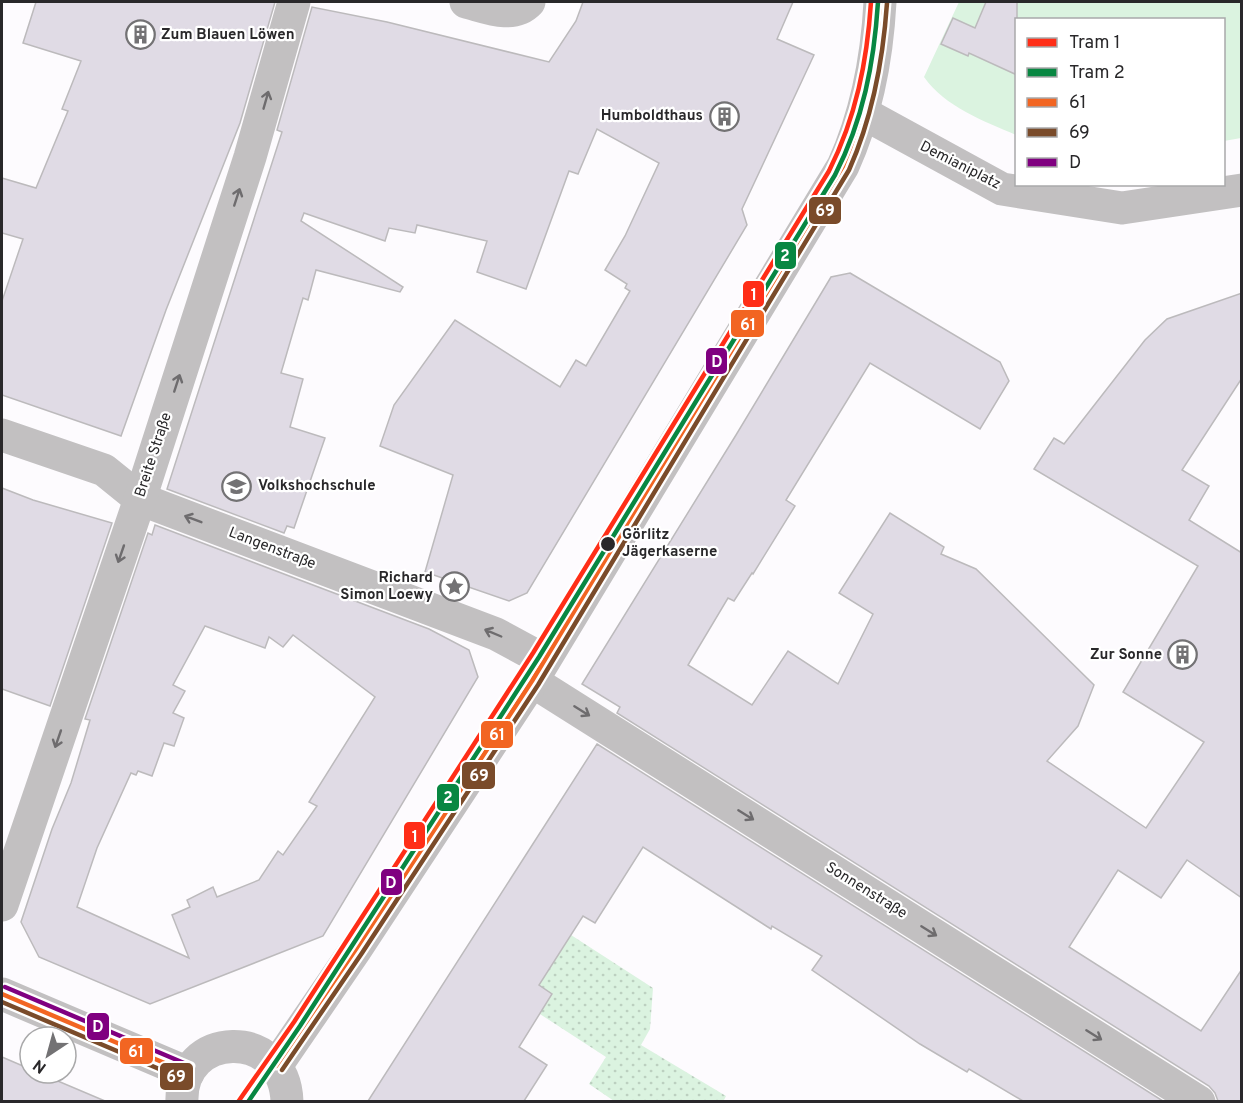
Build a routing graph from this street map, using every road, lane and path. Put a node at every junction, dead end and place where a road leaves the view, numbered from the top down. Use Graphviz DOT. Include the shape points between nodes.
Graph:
graph roads {
  1 [pos="294,2"];
  2 [pos="466,2"];
  3 [pos="529,2"];
  4 [pos="880,2"];
  5 [pos="863,113"];
  6 [pos="1242,190"];
  7 [pos="2,435"];
  8 [pos="140,499"];
  9 [pos="538,670"];
  10 [pos="2,904"];
  11 [pos="2,994"];
  12 [pos="276,1066"];
  13 [pos="185,1087"];
  14 [pos="287,1101"];
  15 [pos="1199,1101"];
  8 -- 1 [label="street, Breite Straße, one-way" via="250,157"];
  2 -- 3 [label="street" via="510,11"];
  4 -- 5 [label="street" via="875,56"];
  5 -- 6 [label="street, Demianiplatz" via="1002,189 1122,208"];
  5 -- 9 [label="street" via="843,166"];
  7 -- 8 [label="street, Langenstraße" via="104,470"];
  9 -- 8 [label="street, Langenstraße, one-way" via="496,634"];
  8 -- 10 [label="street, Breite Straße, one-way"];
  9 -- 12 [label="street"];
  9 -- 15 [label="street, Sonnenstraße, one-way"];
  11 -- 13 [label="street"];
  12 -- 13 [label="street" via="256,1050 225,1046 198,1061"];
  12 -- 14 [label="street" via="284,1081"];
}
